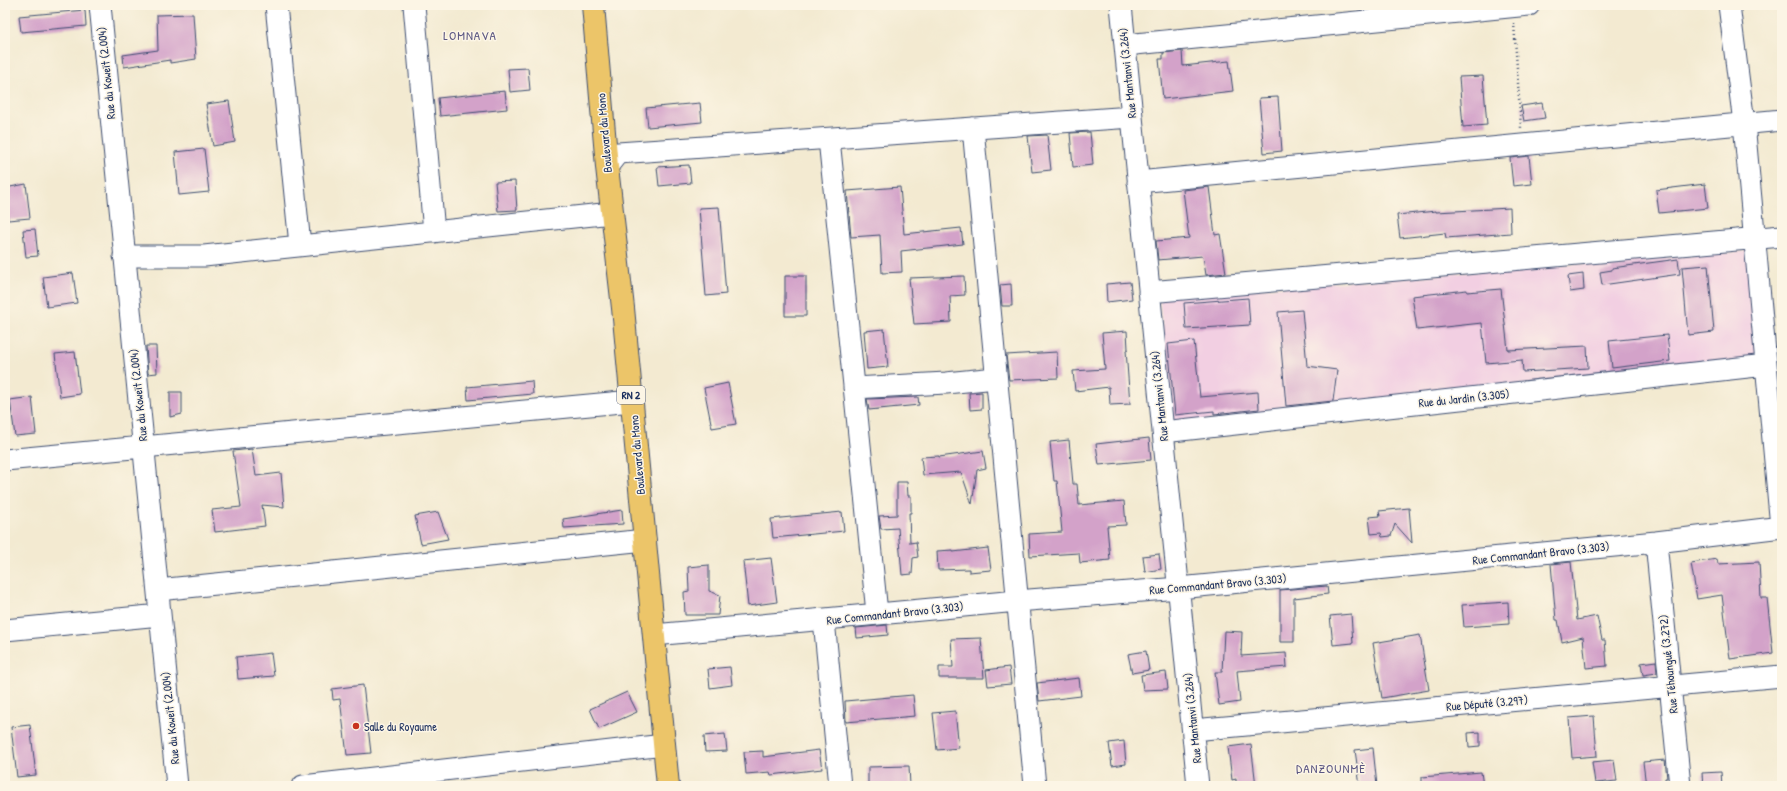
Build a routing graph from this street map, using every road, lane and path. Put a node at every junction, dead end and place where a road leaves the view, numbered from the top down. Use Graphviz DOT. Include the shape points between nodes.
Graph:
graph roads {
  1 [pos="100,5"];
  2 [pos="276,5"];
  3 [pos="414,5"];
  4 [pos="593,5"];
  5 [pos="605,5"];
  6 [pos="1121,5"];
  7 [pos="1730,5"];
  8 [pos="1521,6"];
  9 [pos="1125,45"];
  10 [pos="1132,117"];
  11 [pos="1782,120"];
  12 [pos="1744,123"];
  13 [pos="973,128"];
  14 [pos="829,139"];
  15 [pos="1522,145"];
  16 [pos="613,160"];
  17 [pos="1138,182"];
  18 [pos="612,212"];
  19 [pos="434,232"];
  20 [pos="1782,236"];
  21 [pos="1753,238"];
  22 [pos="300,245"];
  23 [pos="124,256"];
  24 [pos="1149,292"];
  25 [pos="1766,365"];
  26 [pos="996,378"];
  27 [pos="854,388"];
  28 [pos="632,401"];
  29 [pos="1163,432"];
  30 [pos="143,447"];
  31 [pos="5,460"];
  32 [pos="1782,527"];
  33 [pos="645,540"];
  34 [pos="1656,542"];
  35 [pos="1179,588"];
  36 [pos="158,590"];
  37 [pos="1017,601"];
  38 [pos="877,613"];
  39 [pos="160,615"];
  40 [pos="824,620"];
  41 [pos="5,630"];
  42 [pos="659,635"];
  43 [pos="1782,676"];
  44 [pos="1671,686"];
  45 [pos="1193,730"];
  46 [pos="664,745"];
  47 [pos="177,786"];
  48 [pos="303,786"];
  49 [pos="668,786"];
  50 [pos="679,786"];
  51 [pos="840,786"];
  52 [pos="1035,786"];
  53 [pos="1198,786"];
  54 [pos="1680,786"];
  1 -- 23 [label="street, Rue du Koweït (2.004)"];
  2 -- 22 [label="street"];
  3 -- 19 [label="street"];
  4 -- 16 [label="main road, Boulevard du Mono / RN 2"];
  5 -- 16 [label="main road, Boulevard du Mono / RN 2"];
  6 -- 9 [label="street, Rue Mantanvi (3.264)"];
  7 -- 12 [label="street"];
  8 -- 9 [label="street"];
  8 -- 15 [label="path"];
  9 -- 10 [label="street, Rue Mantanvi (3.264)"];
  10 -- 13 [label="street"];
  10 -- 17 [label="street, Rue Mantanvi (3.264)"];
  11 -- 12 [label="street"];
  12 -- 15 [label="street"];
  12 -- 21 [label="street"];
  13 -- 14 [label="street"];
  13 -- 26 [label="street"];
  14 -- 16 [label="street"];
  14 -- 27 [label="street"];
  15 -- 17 [label="street"];
  16 -- 18 [label="main road, Boulevard du Mono / RN 2"];
  16 -- 42 [label="main road, Boulevard du Mono / RN 2"];
  17 -- 24 [label="street, Rue Mantanvi (3.264)"];
  18 -- 19 [label="street"];
  18 -- 28 [label="main road, Boulevard du Mono / RN 2"];
  19 -- 22 [label="street"];
  20 -- 21 [label="street"];
  21 -- 24 [label="street"];
  21 -- 25 [label="street"];
  22 -- 23 [label="street" via="204,256"];
  23 -- 30 [label="street, Rue du Koweït (2.004)"];
  24 -- 29 [label="street, Rue Mantanvi (3.264)"];
  25 -- 29 [label="street, Rue du Jardin (3.305)"];
  25 -- 32 [label="street"];
  26 -- 27 [label="street"];
  26 -- 37 [label="street"];
  27 -- 38 [label="street"];
  28 -- 30 [label="street"];
  28 -- 33 [label="main road, Boulevard du Mono / RN 2"];
  29 -- 35 [label="street, Rue Mantanvi (3.264)"];
  30 -- 31 [label="street"];
  30 -- 36 [label="street, Rue du Koweït (2.004)"];
  32 -- 34 [label="street, Rue Commandant Bravo (3.303)"];
  33 -- 36 [label="street"];
  33 -- 42 [label="main road, Boulevard du Mono / RN 2"];
  34 -- 35 [label="street, Rue Commandant Bravo (3.303)"];
  34 -- 44 [label="street, Rue Téhoungué (3.272)"];
  35 -- 37 [label="street, Rue Commandant Bravo (3.303)"];
  35 -- 45 [label="street, Rue Mantanvi (3.264)"];
  36 -- 39 [label="street, Rue du Koweït (2.004)"];
  37 -- 38 [label="street, Rue Commandant Bravo (3.303)"];
  37 -- 52 [label="street"];
  38 -- 40 [label="street, Rue Commandant Bravo (3.303)"];
  39 -- 41 [label="street"];
  39 -- 47 [label="street, Rue du Koweït (2.004)"];
  40 -- 42 [label="street, Rue Commandant Bravo (3.303)"];
  40 -- 51 [label="street"];
  42 -- 46 [label="main road, Boulevard du Mono / RN 2"];
  42 -- 50 [label="main road, Boulevard du Mono / RN 2"];
  43 -- 44 [label="street, Rue Député (3.297)"];
  44 -- 45 [label="street, Rue Député (3.297)"];
  44 -- 54 [label="street, Rue Téhoungué (3.272)"];
  45 -- 53 [label="street, Rue Mantanvi (3.264)"];
  46 -- 48 [label="street"];
  46 -- 49 [label="main road, Boulevard du Mono / RN 2"];
}
